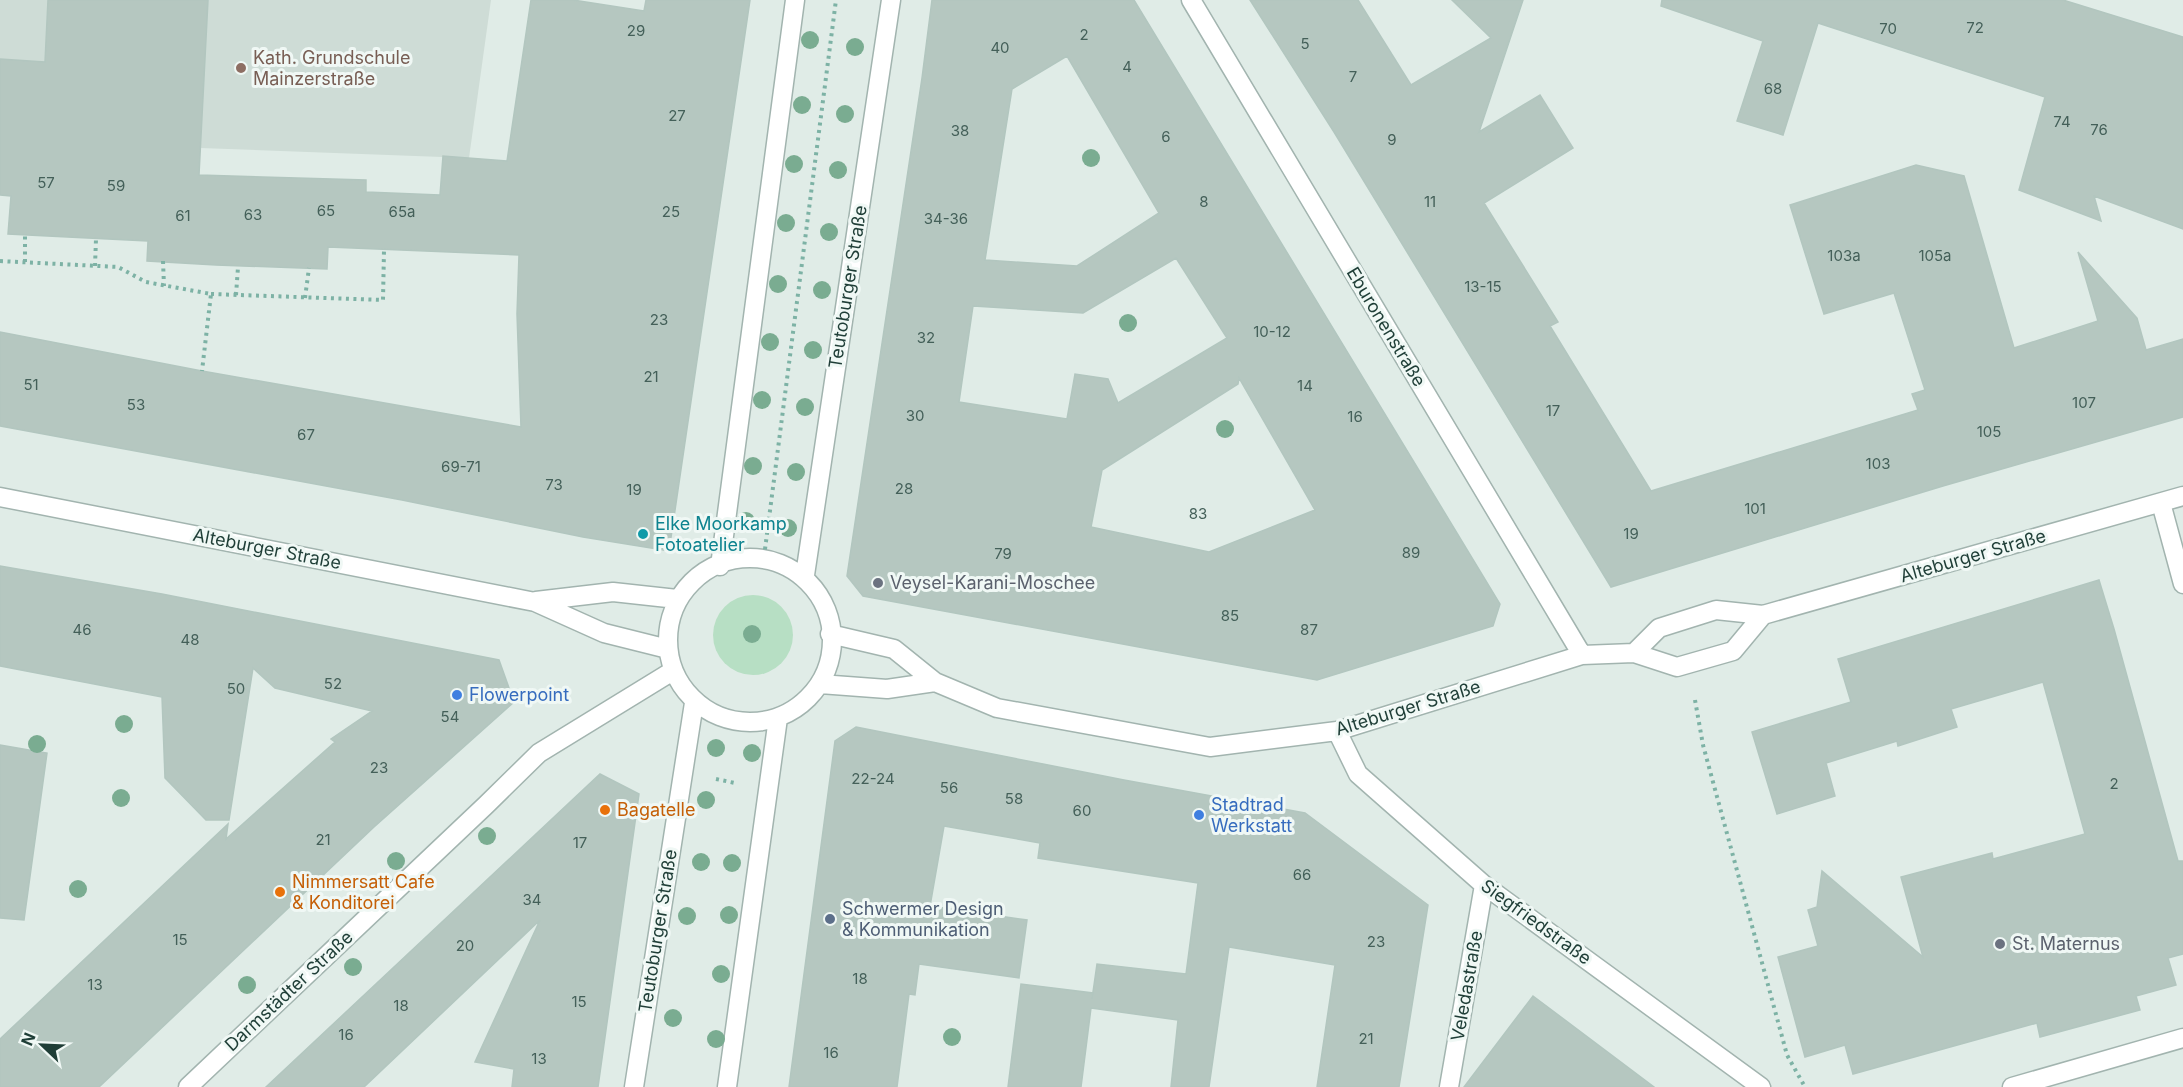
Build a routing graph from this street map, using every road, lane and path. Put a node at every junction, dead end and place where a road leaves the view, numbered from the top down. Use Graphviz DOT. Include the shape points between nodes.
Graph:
graph roads {
  1 [pos="795,0"];
  2 [pos="836,0"];
  3 [pos="891,0"];
  4 [pos="1191,0"];
  5 [pos="25,235"];
  6 [pos="96,239"];
  7 [pos="384,250"];
  8 [pos="0,261"];
  9 [pos="164,261"];
  10 [pos="24,262"];
  11 [pos="95,266"];
  12 [pos="238,267"];
  13 [pos="309,268"];
  14 [pos="164,286"];
  15 [pos="211,294"];
  16 [pos="236,295"];
  17 [pos="305,298"];
  18 [pos="202,371"];
  19 [pos="730,492"];
  20 [pos="2183,496"];
  21 [pos="0,497"];
  22 [pos="772,499"];
  23 [pos="2161,503"];
  24 [pos="815,507"];
  25 [pos="764,557"];
  26 [pos="720,566"];
  27 [pos="805,575"];
  28 [pos="2183,584"];
  29 [pos="677,599"];
  30 [pos="535,602"];
  31 [pos="1763,615"];
  32 [pos="830,634"];
  33 [pos="668,649"];
  34 [pos="1634,653"];
  35 [pos="1582,655"];
  36 [pos="1688,664"];
  37 [pos="671,672"];
  38 [pos="935,682"];
  39 [pos="820,684"];
  40 [pos="694,703"];
  41 [pos="778,718"];
  42 [pos="1337,731"];
  43 [pos="683,774"];
  44 [pos="768,788"];
  45 [pos="1484,885"];
  46 [pos="2183,1038"];
  47 [pos="188,1087"];
  48 [pos="634,1087"];
  49 [pos="727,1087"];
  50 [pos="1449,1087"];
  51 [pos="1761,1087"];
  52 [pos="1806,1087"];
  53 [pos="2012,1087"];
  1 -- 19 [label="street"];
  2 -- 22 [label="path"];
  3 -- 24 [label="street, Teutoburger Straße"];
  4 -- 35 [label="street, Eburonenstraße"];
  5 -- 10 [label="path"];
  6 -- 11 [label="path"];
  7 -- 17 [label="path" via="383,300"];
  8 -- 10 [label="path"];
  9 -- 14 [label="path"];
  10 -- 11 [label="path"];
  11 -- 14 [label="path" via="118,267 146,282"];
  12 -- 16 [label="path"];
  13 -- 17 [label="path"];
  14 -- 15 [label="path"];
  15 -- 16 [label="path"];
  15 -- 18 [label="path"];
  16 -- 17 [label="path"];
  19 -- 22 [label="path"];
  19 -- 26 [label="street"];
  20 -- 23 [label="street, Alteburger Straße"];
  21 -- 30 [label="street, Alteburger Straße"];
  22 -- 24 [label="path"];
  22 -- 25 [label="path"];
  23 -- 28 [label="street"];
  23 -- 31 [label="street, Alteburger Straße"];
  24 -- 27 [label="street, Teutoburger Straße"];
  25 -- 26 [label="street" via="739,557"];
  25 -- 27 [label="street"];
  26 -- 29 [label="street" via="694,581"];
  27 -- 32 [label="street" via="826,605"];
  29 -- 30 [label="street, Alteburger Straße" via="614,592"];
  29 -- 33 [label="street" via="668,626"];
  30 -- 33 [label="street, Alteburger Straße" via="604,633"];
  31 -- 34 [label="street, Alteburger Straße" via="1716,610 1659,628"];
  31 -- 36 [label="street, Alteburger Straße" via="1733,651"];
  32 -- 38 [label="street, Alteburger Straße" via="894,649"];
  32 -- 39 [label="street" via="828,663"];
  33 -- 37 [label="street"];
  34 -- 35 [label="street, Alteburger Straße"];
  34 -- 36 [label="street, Alteburger Straße" via="1677,667"];
  35 -- 42 [label="street, Alteburger Straße"];
  36 -- 52 [label="path" via="1703,745 1787,1055"];
  37 -- 40 [label="street"];
  37 -- 47 [label="street, Darmstädter Straße" via="539,753"];
  38 -- 39 [label="street" via="887,689"];
  38 -- 42 [label="street, Alteburger Straße" via="997,708 1210,747"];
  39 -- 41 [label="street" via="802,704"];
  40 -- 41 [label="street" via="720,719 748,723"];
  40 -- 43 [label="street, Teutoburger Straße"];
  41 -- 44 [label="street"];
  42 -- 45 [label="street, Siegfriedstraße" via="1358,774"];
  43 -- 44 [label="path"];
  43 -- 48 [label="street, Teutoburger Straße"];
  44 -- 49 [label="street"];
  45 -- 50 [label="street, Veledastraße"];
  45 -- 51 [label="street, Siegfriedstraße"];
  46 -- 53 [label="street"];
}
